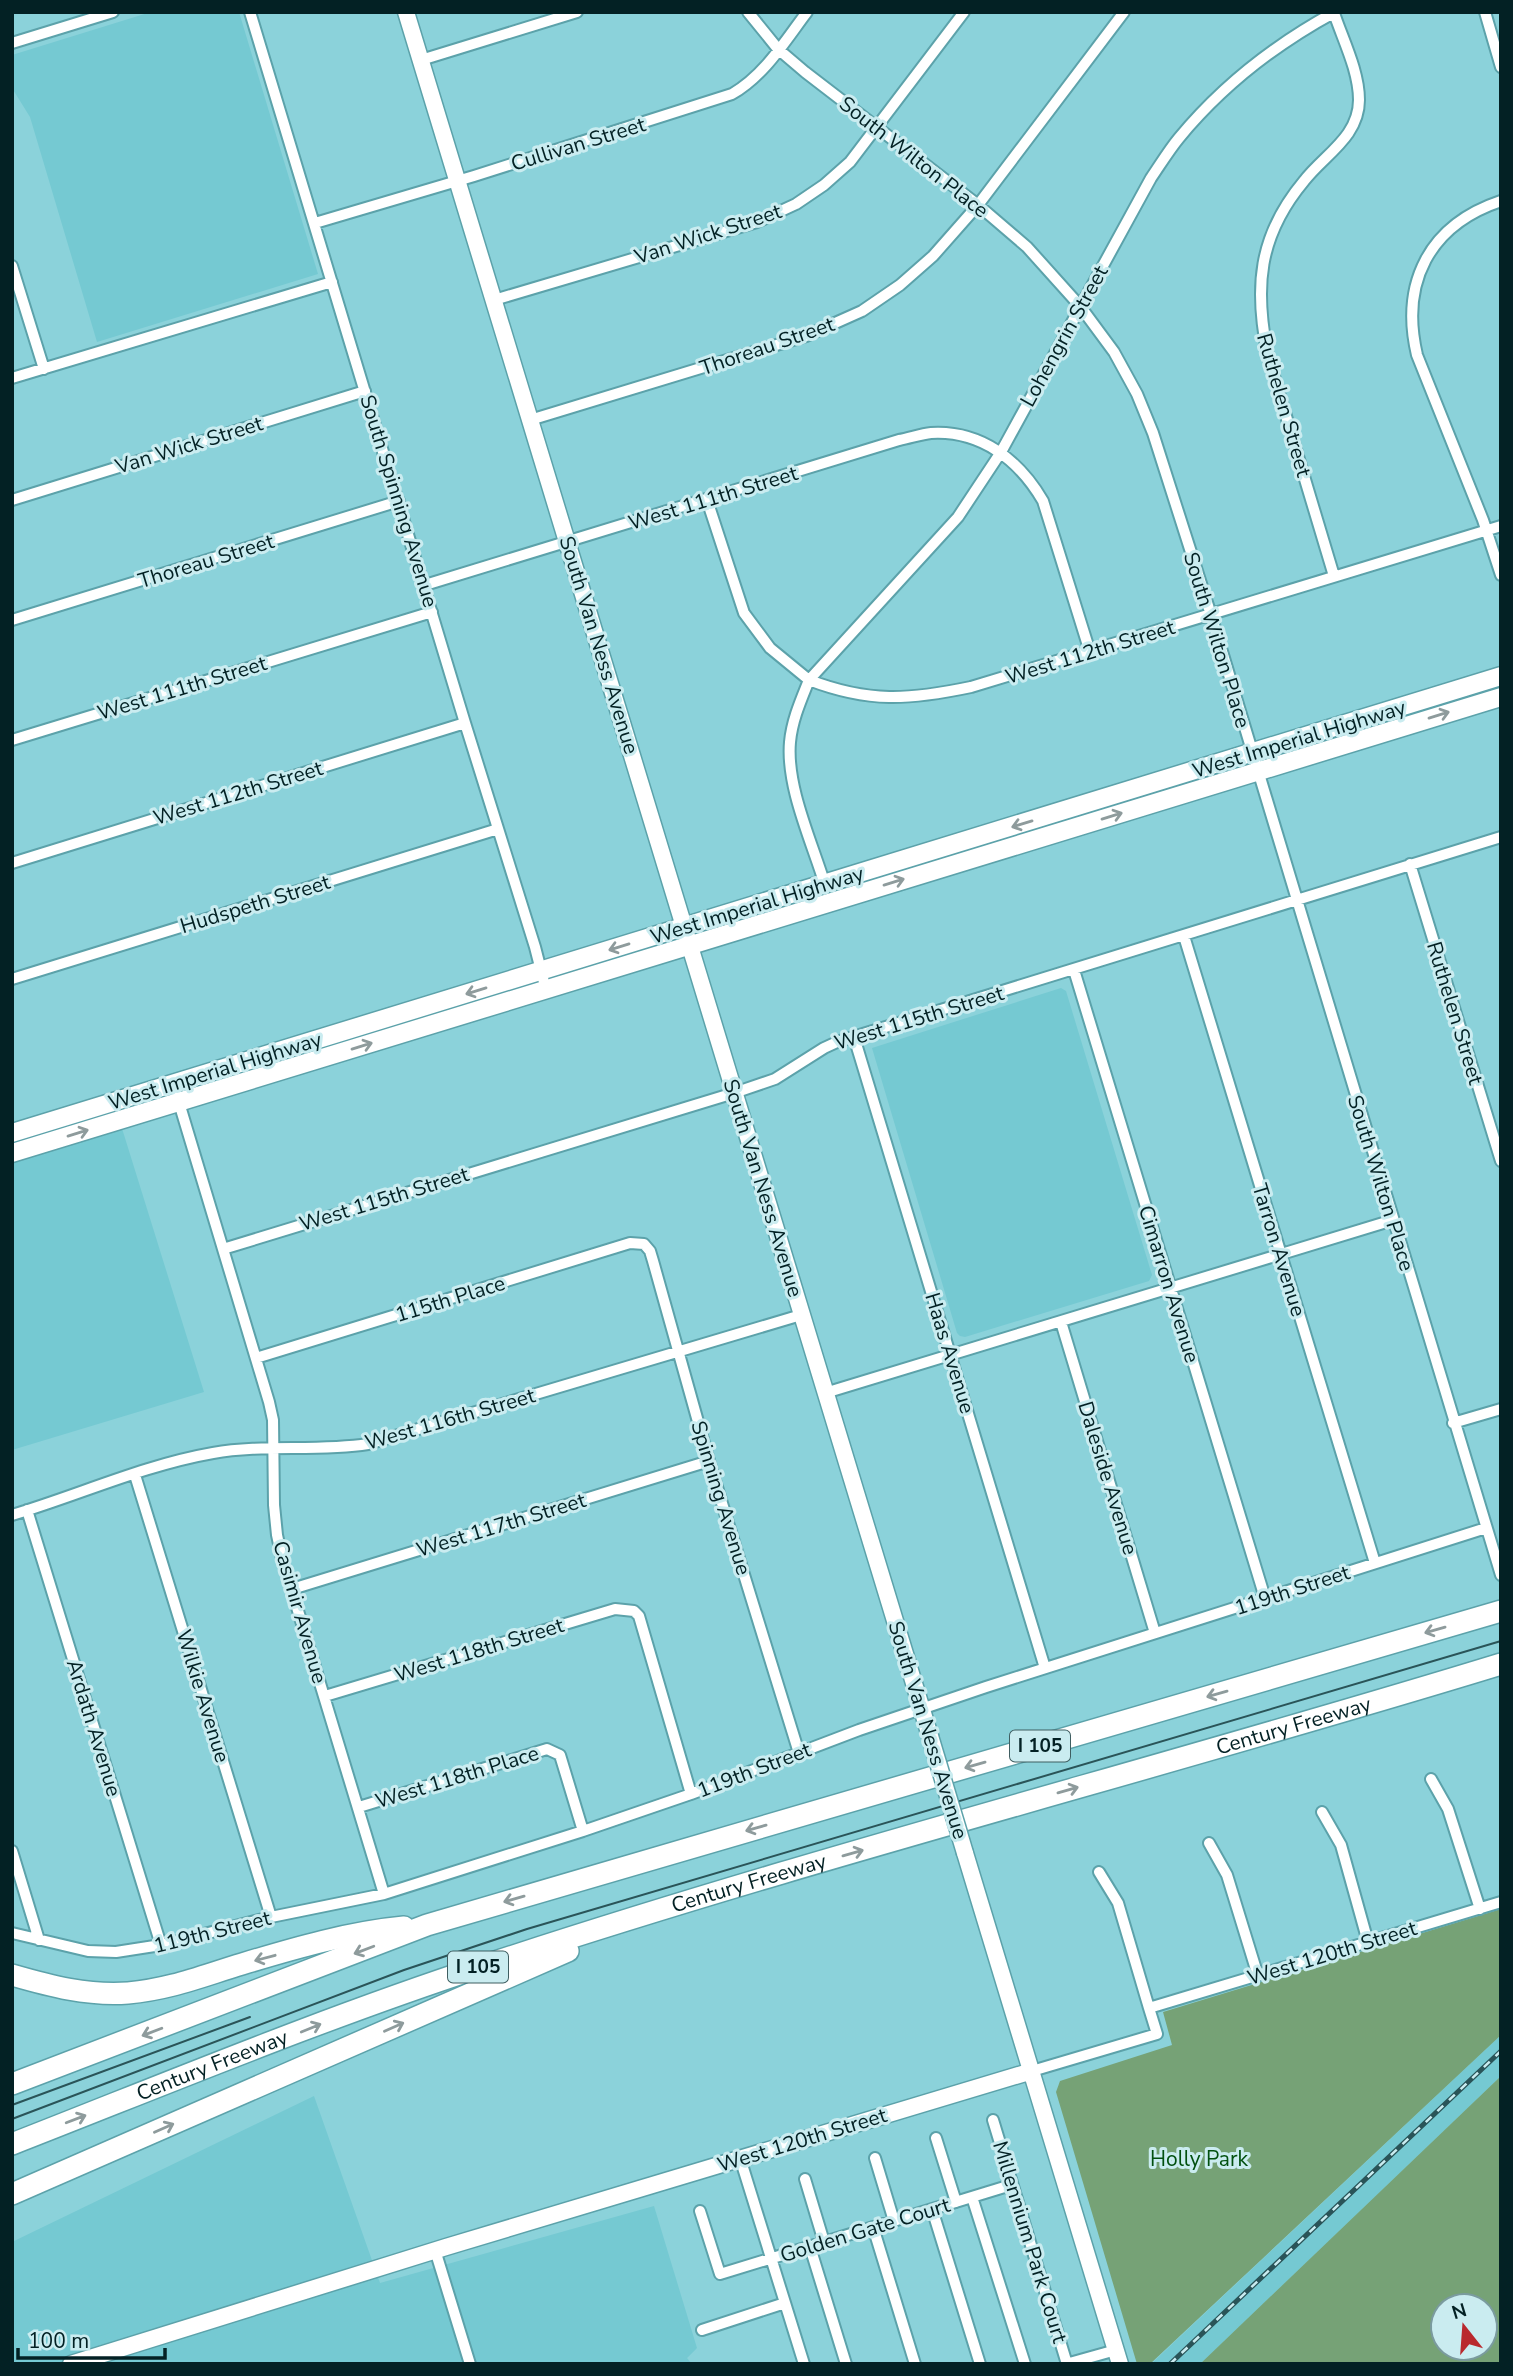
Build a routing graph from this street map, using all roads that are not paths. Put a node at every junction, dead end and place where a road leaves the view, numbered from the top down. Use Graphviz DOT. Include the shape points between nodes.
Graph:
graph roads {
  1 [pos="113,12"];
  2 [pos="250,12"];
  3 [pos="406,12"];
  4 [pos="578,12"];
  5 [pos="748,12"];
  6 [pos="807,12"];
  7 [pos="964,12"];
  8 [pos="1124,12"];
  9 [pos="1485,12"];
  10 [pos="1334,13"];
  11 [pos="12,43"];
  12 [pos="778,49"];
  13 [pos="421,60"];
  14 [pos="1501,67"];
  15 [pos="876,128"];
  16 [pos="458,182"];
  17 [pos="1501,201"];
  18 [pos="978,205"];
  19 [pos="315,223"];
  20 [pos="12,266"];
  21 [pos="332,282"];
  22 [pos="494,300"];
  23 [pos="1080,306"];
  24 [pos="44,369"];
  25 [pos="12,378"];
  26 [pos="365,391"];
  27 [pos="530,420"];
  28 [pos="1001,452"];
  29 [pos="708,499"];
  30 [pos="12,500"];
  31 [pos="399,501"];
  32 [pos="1501,526"];
  33 [pos="1487,531"];
  34 [pos="568,542"];
  35 [pos="1501,575"];
  36 [pos="1334,576"];
  37 [pos="425,585"];
  38 [pos="432,612"];
  39 [pos="1210,615"];
  40 [pos="12,620"];
  41 [pos="1090,652"];
  42 [pos="1501,676"];
  43 [pos="809,680"];
  44 [pos="1501,696"];
  45 [pos="464,723"];
  46 [pos="12,740"];
  47 [pos="1251,754"];
  48 [pos="1257,771"];
  49 [pos="498,830"];
  50 [pos="1501,837"];
  51 [pos="12,863"];
  52 [pos="1410,864"];
  53 [pos="825,885"];
  54 [pos="1296,900"];
  55 [pos="685,927"];
  56 [pos="1184,936"];
  57 [pos="689,946"];
  58 [pos="1074,970"];
  59 [pos="541,971"];
  60 [pos="12,979"];
  61 [pos="546,990"];
  62 [pos="854,1037"];
  63 [pos="173,1084"];
  64 [pos="734,1093"];
  65 [pos="179,1102"];
  66 [pos="12,1133"];
  67 [pos="12,1153"];
  68 [pos="1501,1161"];
  69 [pos="1393,1220"];
  70 [pos="644,1244"];
  71 [pos="223,1249"];
  72 [pos="1281,1255"];
  73 [pos="1171,1288"];
  74 [pos="802,1315"];
  75 [pos="1061,1322"];
  76 [pos="678,1352"];
  77 [pos="950,1355"];
  78 [pos="256,1358"];
  79 [pos="825,1393"];
  80 [pos="1501,1409"];
  81 [pos="1454,1423"];
  82 [pos="273,1448"];
  83 [pos="709,1461"];
  84 [pos="135,1475"];
  85 [pos="27,1510"];
  86 [pos="12,1515"];
  87 [pos="1486,1528"];
  88 [pos="1375,1563"];
  89 [pos="1501,1575"];
  90 [pos="292,1589"];
  91 [pos="1265,1598"];
  92 [pos="1501,1611"];
  93 [pos="1155,1633"];
  94 [pos="1501,1664"];
  95 [pos="1045,1668"];
  96 [pos="325,1696"];
  97 [pos="921,1709"];
  98 [pos="799,1752"];
  99 [pos="1431,1779"];
  100 [pos="691,1794"];
  101 [pos="359,1807"];
  102 [pos="1322,1812"];
  103 [pos="583,1831"];
  104 [pos="1209,1843"];
  105 [pos="12,1851"];
  106 [pos="1100,1872"];
  107 [pos="384,1894"];
  108 [pos="1501,1902"];
  109 [pos="670,1906"];
  110 [pos="1479,1909"];
  111 [pos="271,1917"];
  112 [pos="428,1925"];
  113 [pos="12,1933"];
  114 [pos="39,1940"];
  115 [pos="1368,1942"];
  116 [pos="161,1945"];
  117 [pos="12,1975"];
  118 [pos="1258,1976"];
  119 [pos="1149,2008"];
  120 [pos="1031,2071"];
  121 [pos="12,2084"];
  122 [pos="993,2120"];
  123 [pos="936,2138"];
  124 [pos="12,2144"];
  125 [pos="740,2158"];
  126 [pos="875,2158"];
  127 [pos="805,2179"];
  128 [pos="1011,2185"];
  129 [pos="12,2194"];
  130 [pos="972,2197"];
  131 [pos="956,2202"];
  132 [pos="933,2209"];
  133 [pos="700,2211"];
  134 [pos="894,2221"];
  135 [pos="873,2227"];
  136 [pos="824,2242"];
  137 [pos="810,2246"];
  138 [pos="435,2250"];
  139 [pos="771,2258"];
  140 [pos="785,2303"];
  141 [pos="702,2330"];
  142 [pos="1118,2357"];
  143 [pos="71,2364"];
  144 [pos="470,2364"];
  145 [pos="804,2364"];
  146 [pos="846,2364"];
  147 [pos="915,2364"];
  148 [pos="980,2364"];
  149 [pos="1025,2364"];
  150 [pos="1067,2364"];
  1 -- 11 [label="street"];
  2 -- 19 [label="street, South Spinning Avenue"];
  3 -- 13 [label="main road, South Van Ness Avenue"];
  4 -- 13 [label="street"];
  5 -- 12 [label="street, South Wilton Place"];
  6 -- 12 [label="street, Cullivan Street"];
  7 -- 15 [label="street, Van Wick Street"];
  8 -- 18 [label="street, Thoreau Street"];
  9 -- 14 [label="street"];
  10 -- 23 [label="street, Lohengrin Street" via="1266,55 1178,139 1151,178"];
  10 -- 36 [label="street, Ruthelen Street" via="1354,70 1357,114 1340,144 1285,206 1264,257 1260,288 1260,320 1268,356"];
  12 -- 15 [label="street, South Wilton Place"];
  12 -- 16 [label="street, Cullivan Street" via="751,81 732,94"];
  13 -- 16 [label="main road, South Van Ness Avenue"];
  15 -- 18 [label="street, South Wilton Place"];
  15 -- 22 [label="street, Van Wick Street" via="824,186 757,222"];
  16 -- 19 [label="street, Cullivan Street"];
  16 -- 22 [label="main road, South Van Ness Avenue"];
  17 -- 33 [label="street" via="1480,208 1446,233 1430,252 1419,273 1411,313 1417,355"];
  18 -- 23 [label="street, South Wilton Place" via="1027,247"];
  18 -- 27 [label="street, Thoreau Street" via="933,256 862,311 806,336"];
  19 -- 21 [label="street, South Spinning Avenue"];
  20 -- 24 [label="street"];
  21 -- 24 [label="street"];
  21 -- 26 [label="street, South Spinning Avenue"];
  22 -- 27 [label="main road, South Van Ness Avenue"];
  23 -- 28 [label="street, Lohengrin Street"];
  23 -- 39 [label="street, South Wilton Place" via="1114,352 1137,394"];
  24 -- 25 [label="street"];
  26 -- 30 [label="street, Van Wick Street"];
  26 -- 31 [label="street, South Spinning Avenue"];
  27 -- 34 [label="main road, South Van Ness Avenue"];
  28 -- 29 [label="street, West 111th Street" via="954,433 930,433"];
  28 -- 41 [label="street, West 111th Street" via="1019,467 1043,501"];
  28 -- 43 [label="street, Lohengrin Street" via="958,517"];
  29 -- 34 [label="street, West 111th Street"];
  29 -- 43 [label="street" via="744,613 770,648"];
  31 -- 37 [label="street, South Spinning Avenue"];
  31 -- 40 [label="street, Thoreau Street"];
  32 -- 33 [label="street, West 112th Street"];
  33 -- 35 [label="street"];
  33 -- 36 [label="street, West 112th Street"];
  34 -- 37 [label="street, West 111th Street"];
  34 -- 55 [label="main road, South Van Ness Avenue"];
  36 -- 39 [label="street, West 112th Street"];
  37 -- 38 [label="street, South Spinning Avenue"];
  38 -- 45 [label="street, South Spinning Avenue"];
  38 -- 46 [label="street, West 111th Street"];
  39 -- 41 [label="street, West 112th Street"];
  39 -- 47 [label="street, South Wilton Place"];
  41 -- 43 [label="street, West 112th Street" via="936,694 868,697"];
  42 -- 47 [label="main road, West Imperial Highway"];
  43 -- 53 [label="street" via="793,726 791,764"];
  48 -- 44 [label="main road, West Imperial Highway, one-way"];
  45 -- 49 [label="street, South Spinning Avenue"];
  45 -- 51 [label="street, West 112th Street"];
  47 -- 48 [label="street, South Wilton Place"];
  47 -- 53 [label="main road, West Imperial Highway, one-way"];
  48 -- 54 [label="street, South Wilton Place"];
  57 -- 48 [label="main road, West Imperial Highway, one-way"];
  49 -- 59 [label="street, South Spinning Avenue"];
  49 -- 60 [label="street, Hudspeth Street"];
  50 -- 52 [label="street, West 115th Street"];
  52 -- 54 [label="street, West 115th Street"];
  52 -- 68 [label="street, Ruthelen Street"];
  53 -- 55 [label="main road, West Imperial Highway"];
  54 -- 56 [label="street, West 115th Street"];
  54 -- 69 [label="street, South Wilton Place"];
  55 -- 57 [label="main road, South Van Ness Avenue"];
  55 -- 59 [label="main road, West Imperial Highway, one-way"];
  56 -- 58 [label="street, West 115th Street"];
  56 -- 72 [label="street, Tarron Avenue"];
  57 -- 61 [label="main road, West Imperial Highway"];
  57 -- 64 [label="main road, South Van Ness Avenue"];
  58 -- 62 [label="street, West 115th Street"];
  58 -- 73 [label="street, Cimarron Avenue"];
  59 -- 61 [label="street, South Spinning Avenue"];
  59 -- 63 [label="main road, West Imperial Highway, one-way"];
  65 -- 61 [label="main road, West Imperial Highway, one-way"];
  62 -- 64 [label="street, West 115th Street" via="824,1048 775,1079"];
  62 -- 77 [label="street, Haas Avenue"];
  63 -- 65 [label="street, Casimir Avenue"];
  63 -- 66 [label="main road, West Imperial Highway"];
  64 -- 71 [label="street, West 115th Street"];
  64 -- 74 [label="main road, South Van Ness Avenue"];
  67 -- 65 [label="main road, West Imperial Highway, one-way"];
  65 -- 71 [label="street, Casimir Avenue"];
  69 -- 72 [label="street"];
  69 -- 81 [label="street, South Wilton Place"];
  70 -- 76 [label="street, Spinning Avenue" via="650,1251"];
  70 -- 78 [label="street, 115th Place" via="630,1243"];
  71 -- 78 [label="street, Casimir Avenue"];
  72 -- 73 [label="street"];
  72 -- 88 [label="street, Tarron Avenue"];
  73 -- 75 [label="street"];
  73 -- 91 [label="street, Cimarron Avenue"];
  74 -- 76 [label="street, West 116th Street"];
  74 -- 79 [label="main road, South Van Ness Avenue"];
  75 -- 77 [label="street"];
  75 -- 93 [label="street, Daleside Avenue"];
  76 -- 82 [label="street, West 116th Street" via="369,1444"];
  76 -- 83 [label="street, Spinning Avenue"];
  77 -- 79 [label="street"];
  77 -- 95 [label="street, Haas Avenue"];
  78 -- 82 [label="street, Casimir Avenue" via="273,1420"];
  79 -- 97 [label="main road, South Van Ness Avenue"];
  80 -- 81 [label="street"];
  81 -- 87 [label="street, South Wilton Place"];
  82 -- 84 [label="street, West 116th Street" via="212,1453"];
  82 -- 90 [label="street, Casimir Avenue" via="276,1535"];
  83 -- 90 [label="street, West 117th Street"];
  83 -- 98 [label="street, Spinning Avenue"];
  84 -- 85 [label="street, West 116th Street"];
  84 -- 111 [label="street, Wilkie Avenue"];
  85 -- 86 [label="street, West 116th Street"];
  85 -- 116 [label="street, Ardath Avenue"];
  87 -- 88 [label="street, 119th Street"];
  87 -- 89 [label="street, South Wilton Place"];
  88 -- 91 [label="street, 119th Street"];
  90 -- 96 [label="street, Casimir Avenue"];
  91 -- 93 [label="street, 119th Street"];
  92 -- 112 [label="highway, I 105, one-way"];
  93 -- 95 [label="street, 119th Street"];
  109 -- 94 [label="highway, Century Freeway / I 105, one-way"];
  95 -- 97 [label="street, 119th Street"];
  96 -- 100 [label="street, West 118th Street" via="615,1609 634,1611"];
  96 -- 101 [label="street, Casimir Avenue"];
  97 -- 98 [label="street, 119th Street"];
  97 -- 120 [label="main road, South Van Ness Avenue, bridge"];
  98 -- 100 [label="street, 119th Street"];
  99 -- 110 [label="street" via="1448,1810"];
  100 -- 103 [label="street, 119th Street"];
  101 -- 103 [label="street, West 118th Place" via="547,1749 560,1755"];
  101 -- 107 [label="street, Casimir Avenue"];
  102 -- 115 [label="street" via="1341,1845"];
  103 -- 107 [label="street, 119th Street"];
  104 -- 118 [label="street" via="1227,1875"];
  105 -- 114 [label="street"];
  106 -- 119 [label="street" via="1118,1903"];
  107 -- 111 [label="street, 119th Street"];
  108 -- 110 [label="street, West 120th Street"];
  124 -- 109 [label="highway, Century Freeway / I 105, one-way" via="384,1999"];
  129 -- 109 [label="highway, one-way"];
  110 -- 115 [label="street, West 120th Street"];
  111 -- 116 [label="street, 119th Street"];
  112 -- 117 [label="highway, one-way" via="373,1930 183,1984 127,1993 77,1991"];
  112 -- 121 [label="highway, I 105, one-way"];
  113 -- 114 [label="street, 119th Street"];
  114 -- 116 [label="street, 119th Street" via="88,1951"];
  115 -- 118 [label="street, West 120th Street"];
  118 -- 119 [label="street, West 120th Street"];
  119 -- 120 [label="street, West 120th Street" via="1157,2034"];
  120 -- 125 [label="main road, West 120th Street"];
  120 -- 142 [label="main road, South Van Ness Avenue"];
  122 -- 128 [label="street, Millennium Park Court"];
  123 -- 131 [label="street"];
  125 -- 138 [label="main road, West 120th Street"];
  125 -- 139 [label="street"];
  126 -- 134 [label="street"];
  127 -- 136 [label="street"];
  128 -- 130 [label="street, Golden Gate Court"];
  128 -- 150 [label="street, Millennium Park Court"];
  130 -- 131 [label="street, Golden Gate Court"];
  130 -- 149 [label="street"];
  131 -- 132 [label="street, Golden Gate Court"];
  132 -- 134 [label="street, Golden Gate Court"];
  132 -- 148 [label="street"];
  133 -- 139 [label="street, Golden Gate Court" via="720,2274"];
  134 -- 135 [label="street, Golden Gate Court"];
  135 -- 136 [label="street, Golden Gate Court"];
  135 -- 147 [label="street"];
  136 -- 137 [label="street, Golden Gate Court"];
  137 -- 139 [label="street, Golden Gate Court"];
  137 -- 146 [label="street"];
  138 -- 143 [label="main road, West 120th Street"];
  138 -- 144 [label="street"];
  139 -- 140 [label="street"];
  140 -- 141 [label="street"];
  140 -- 145 [label="street"];
  142 -- 150 [label="street"];
}
